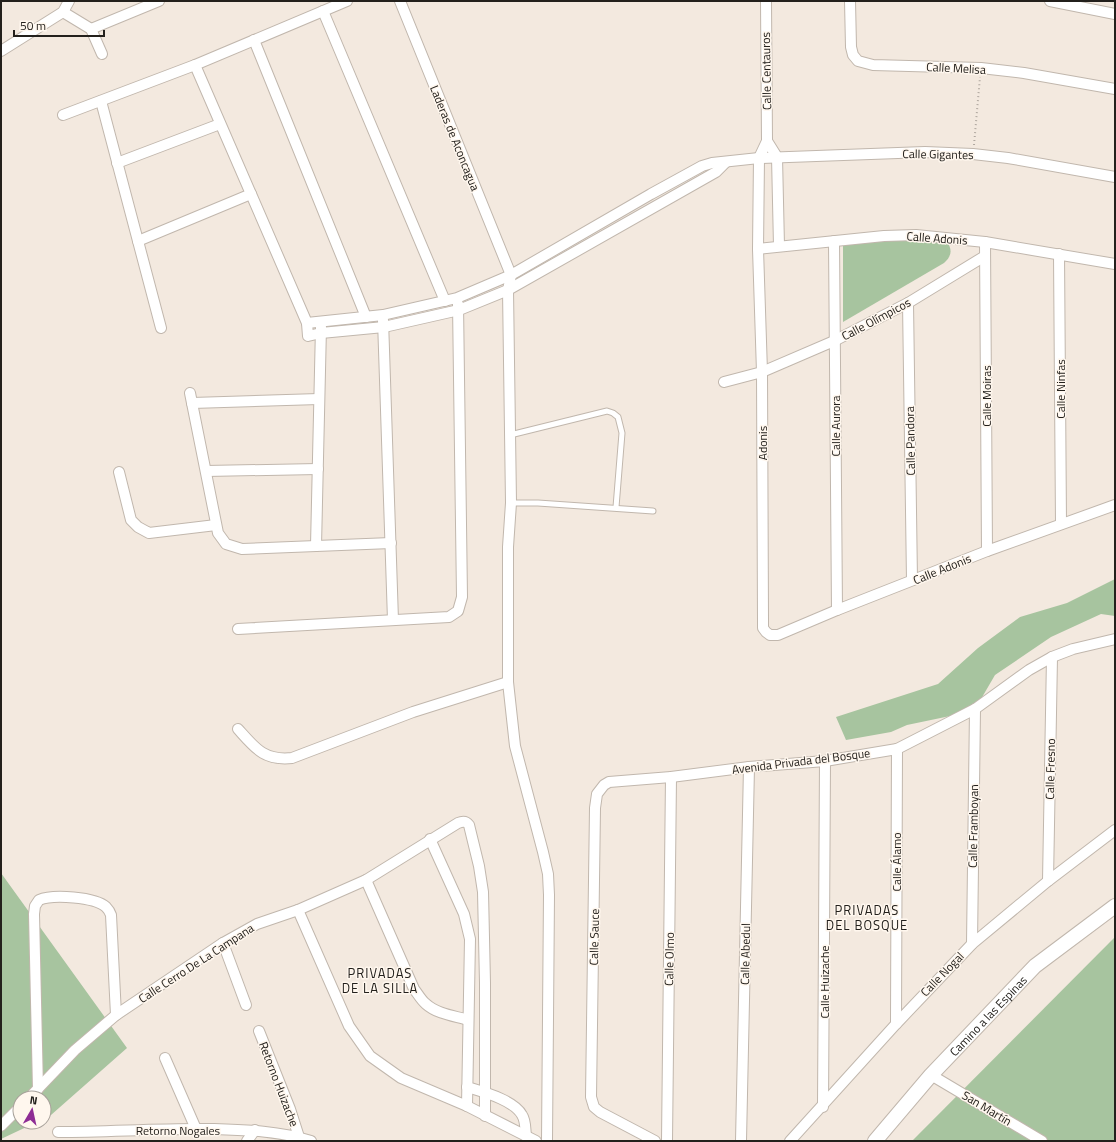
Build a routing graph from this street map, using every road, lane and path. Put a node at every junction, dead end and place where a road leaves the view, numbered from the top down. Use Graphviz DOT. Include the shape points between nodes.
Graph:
graph roads {
  1 [pos="69,1"];
  2 [pos="159,1"];
  3 [pos="347,1"];
  4 [pos="400,1"];
  5 [pos="766,1"];
  6 [pos="850,1"];
  7 [pos="1050,1"];
  8 [pos="323,11"];
  9 [pos="63,12"];
  10 [pos="1115,14"];
  11 [pos="91,30"];
  12 [pos="254,40"];
  13 [pos="1,52"];
  14 [pos="102,54"];
  15 [pos="195,65"];
  16 [pos="981,68"];
  17 [pos="1115,89"];
  18 [pos="101,101"];
  19 [pos="63,115"];
  20 [pos="220,124"];
  21 [pos="767,141"];
  22 [pos="973,154"];
  23 [pos="777,157"];
  24 [pos="759,158"];
  25 [pos="726,162"];
  26 [pos="117,163"];
  27 [pos="1115,177"];
  28 [pos="251,194"];
  29 [pos="138,241"];
  30 [pos="834,241"];
  31 [pos="985,242"];
  32 [pos="779,246"];
  33 [pos="758,249"];
  34 [pos="1059,254"];
  35 [pos="985,256"];
  36 [pos="1115,264"];
  37 [pos="511,275"];
  38 [pos="508,290"];
  39 [pos="457,298"];
  40 [pos="445,301"];
  41 [pos="908,302"];
  42 [pos="459,310"];
  43 [pos="383,315"];
  44 [pos="366,317"];
  45 [pos="320,321"];
  46 [pos="307,323"];
  47 [pos="384,327"];
  48 [pos="161,328"];
  49 [pos="321,333"];
  50 [pos="834,341"];
  51 [pos="762,372"];
  52 [pos="724,382"];
  53 [pos="319,399"];
  54 [pos="510,435"];
  55 [pos="318,469"];
  56 [pos="119,472"];
  57 [pos="206,472"];
  58 [pos="511,503"];
  59 [pos="1115,505"];
  60 [pos="616,507"];
  61 [pos="653,511"];
  62 [pos="1061,524"];
  63 [pos="216,525"];
  64 [pos="391,543"];
  65 [pos="316,546"];
  66 [pos="987,551"];
  67 [pos="912,580"];
  68 [pos="837,610"];
  69 [pos="393,620"];
  70 [pos="238,629"];
  71 [pos="770,635"];
  72 [pos="1113,641"];
  73 [pos="1052,657"];
  74 [pos="508,682"];
  75 [pos="974,709"];
  76 [pos="238,729"];
  77 [pos="897,749"];
  78 [pos="825,761"];
  79 [pos="749,767"];
  80 [pos="672,777"];
  81 [pos="609,782"];
  82 [pos="1115,830"];
  83 [pos="430,839"];
  84 [pos="366,880"];
  85 [pos="1048,881"];
  86 [pos="1115,906"];
  87 [pos="298,910"];
  88 [pos="223,944"];
  89 [pos="972,944"];
  90 [pos="246,1005"];
  91 [pos="116,1015"];
  92 [pos="468,1020"];
  93 [pos="896,1024"];
  94 [pos="259,1031"];
  95 [pos="165,1058"];
  96 [pos="931,1075"];
  97 [pos="467,1087"];
  98 [pos="38,1089"];
  99 [pos="485,1093"];
  100 [pos="467,1106"];
  101 [pos="823,1106"];
  102 [pos="12,1115"];
  103 [pos="485,1116"];
  104 [pos="1,1126"];
  105 [pos="196,1129"];
  106 [pos="255,1130"];
  107 [pos="58,1132"];
  108 [pos="526,1136"];
  109 [pos="299,1137"];
  110 [pos="247,1141"];
  111 [pos="311,1141"];
  112 [pos="536,1141"];
  113 [pos="547,1141"];
  114 [pos="655,1141"];
  115 [pos="667,1141"];
  116 [pos="741,1141"];
  117 [pos="790,1141"];
  118 [pos="875,1141"];
  119 [pos="1042,1141"];
  1 -- 9 [label="street"];
  2 -- 11 [label="street"];
  3 -- 8 [label="street"];
  4 -- 37 [label="street, Laderas de Aconcagua"];
  5 -- 21 [label="street, Calle Centauros"];
  6 -- 16 [label="street, Calle Melisa" via="850,41 853,54 858,60 873,65"];
  7 -- 10 [label="street"];
  8 -- 12 [label="street"];
  8 -- 40 [label="street"];
  9 -- 11 [label="street"];
  9 -- 13 [label="street"];
  11 -- 14 [label="street"];
  12 -- 15 [label="street"];
  12 -- 44 [label="street"];
  15 -- 18 [label="street"];
  15 -- 20 [label="street"];
  16 -- 17 [label="street, Calle Melisa"];
  16 -- 22 [label="path"];
  18 -- 19 [label="street"];
  18 -- 26 [label="street"];
  20 -- 26 [label="street"];
  20 -- 28 [label="street"];
  21 -- 23 [label="street"];
  21 -- 24 [label="street, Calle Centauros"];
  22 -- 23 [label="street, Calle Gigantes" via="926,152"];
  22 -- 27 [label="street, Calle Gigantes"];
  23 -- 24 [label="street, Calle Gigantes"];
  23 -- 32 [label="street"];
  24 -- 25 [label="street, Calle Gigantes"];
  24 -- 33 [label="street, Calle Centauros"];
  25 -- 37 [label="street, Calle Gigantes" via="702,166"];
  25 -- 38 [label="street" via="716,172"];
  26 -- 29 [label="street"];
  28 -- 29 [label="street"];
  28 -- 46 [label="street"];
  29 -- 48 [label="street"];
  30 -- 31 [label="street, Calle Adonis" via="916,235"];
  30 -- 32 [label="street, Calle Adonis"];
  30 -- 50 [label="street, Calle Aurora"];
  31 -- 34 [label="street, Calle Adonis"];
  31 -- 35 [label="street, Calle Moiras"];
  32 -- 33 [label="street, Calle Adonis"];
  33 -- 51 [label="street, Adonis"];
  34 -- 36 [label="street, Calle Adonis"];
  34 -- 62 [label="street, Calle Ninfas"];
  35 -- 41 [label="street, Calle Olímpicos"];
  35 -- 66 [label="street, Calle Moiras"];
  37 -- 38 [label="street"];
  37 -- 39 [label="street, Calle Gigantes"];
  38 -- 42 [label="street"];
  38 -- 54 [label="street"];
  39 -- 40 [label="street, Calle Gigantes"];
  39 -- 42 [label="street"];
  40 -- 43 [label="street, Calle Gigantes"];
  41 -- 50 [label="street, Calle Olímpicos"];
  41 -- 67 [label="street, Calle Pandora"];
  42 -- 47 [label="street"];
  42 -- 69 [label="street" via="462,597 458,611 449,617"];
  43 -- 44 [label="street, Calle Gigantes"];
  43 -- 47 [label="street"];
  44 -- 45 [label="street, Calle Gigantes"];
  45 -- 46 [label="street, Calle Gigantes"];
  45 -- 49 [label="street"];
  46 -- 49 [label="street" via="308,336"];
  47 -- 49 [label="street"];
  47 -- 64 [label="street"];
  49 -- 53 [label="street"];
  50 -- 51 [label="street, Calle Olímpicos"];
  50 -- 68 [label="street, Calle Aurora"];
  51 -- 52 [label="street, Calle Olímpicos"];
  51 -- 71 [label="street, Adonis" via="763,628"];
  53 -- 55 [label="street"];
  53 -- 57 [label="street" via="191,398"];
  54 -- 58 [label="street"];
  54 -- 60 [label="lane" via="607,411 613,413 618,417 622,433"];
  55 -- 57 [label="street"];
  55 -- 65 [label="street"];
  56 -- 63 [label="street" via="131,520 138,527 149,533"];
  57 -- 63 [label="street"];
  58 -- 60 [label="lane"];
  58 -- 74 [label="street" via="508,547"];
  59 -- 62 [label="street, Calle Adonis"];
  60 -- 61 [label="lane"];
  62 -- 66 [label="street, Calle Adonis"];
  63 -- 65 [label="street" via="226,544 242,549"];
  64 -- 65 [label="street"];
  64 -- 69 [label="street"];
  66 -- 67 [label="street, Calle Adonis"];
  67 -- 68 [label="street, Calle Adonis"];
  68 -- 71 [label="street, Calle Adonis" via="784,633"];
  69 -- 70 [label="street"];
  72 -- 73 [label="street, Avenida Privada del Bosque" via="1073,649"];
  73 -- 75 [label="street, Avenida Privada del Bosque"];
  73 -- 85 [label="street, Calle Fresno"];
  74 -- 76 [label="street" via="413,712 292,758 272,758 262,754"];
  74 -- 113 [label="street" via="515,746 548,874"];
  75 -- 77 [label="street, Avenida Privada del Bosque"];
  75 -- 89 [label="street, Calle Framboyan"];
  77 -- 78 [label="street, Avenida Privada del Bosque"];
  77 -- 93 [label="street, Calle Álamo"];
  78 -- 79 [label="street, Avenida Privada del Bosque"];
  78 -- 101 [label="street, Calle Huizache"];
  79 -- 80 [label="street, Avenida Privada del Bosque"];
  79 -- 116 [label="street, Calle Abedul"];
  80 -- 81 [label="street, Avenida Privada del Bosque"];
  80 -- 115 [label="street, Calle Olmo"];
  81 -- 114 [label="street, Calle Sauce" via="597,794 596,804 591,1097 600,1112"];
  82 -- 85 [label="street, Calle Nogal"];
  83 -- 84 [label="street, Calle Cerro De La Campana"];
  83 -- 92 [label="street" via="468,925"];
  83 -- 99 [label="street, Calle Cerro De La Campana" via="458,823 466,822 469,825 479,866 483,892"];
  84 -- 87 [label="street, Calle Cerro De La Campana"];
  84 -- 92 [label="street" via="414,989 421,999 435,1010"];
  85 -- 89 [label="street, Calle Nogal"];
  86 -- 96 [label="street, Camino a las Espinas" via="1036,966"];
  87 -- 88 [label="street, Calle Cerro De La Campana" via="257,924"];
  87 -- 100 [label="street" via="349,1026 370,1056 401,1078"];
  88 -- 90 [label="street"];
  88 -- 91 [label="street, Calle Cerro De La Campana"];
  89 -- 93 [label="street, Calle Nogal"];
  91 -- 98 [label="street, Calle Cerro De La Campana" via="74,1050"];
  91 -- 98 [label="street" via="109,911 97,902 77,898 52,896 39,900 34,914"];
  92 -- 97 [label="street"];
  93 -- 101 [label="street, Calle Nogal"];
  94 -- 109 [label="street, Retorno Huizache"];
  95 -- 105 [label="street"];
  96 -- 118 [label="street, Camino a las Espinas"];
  96 -- 119 [label="street, San Martín"];
  97 -- 99 [label="street"];
  97 -- 100 [label="street"];
  99 -- 103 [label="street"];
  99 -- 108 [label="street" via="507,1102 520,1111 525,1121"];
  100 -- 103 [label="street"];
  101 -- 117 [label="street, Calle Nogal"];
  102 -- 104 [label="street"];
  103 -- 108 [label="street"];
  105 -- 106 [label="street, Retorno Nogales"];
  105 -- 107 [label="street, Retorno Nogales"];
  106 -- 109 [label="street, Retorno Nogales"];
  106 -- 110 [label="street"];
  108 -- 112 [label="street"];
  109 -- 111 [label="street, Retorno Nogales"];
}
